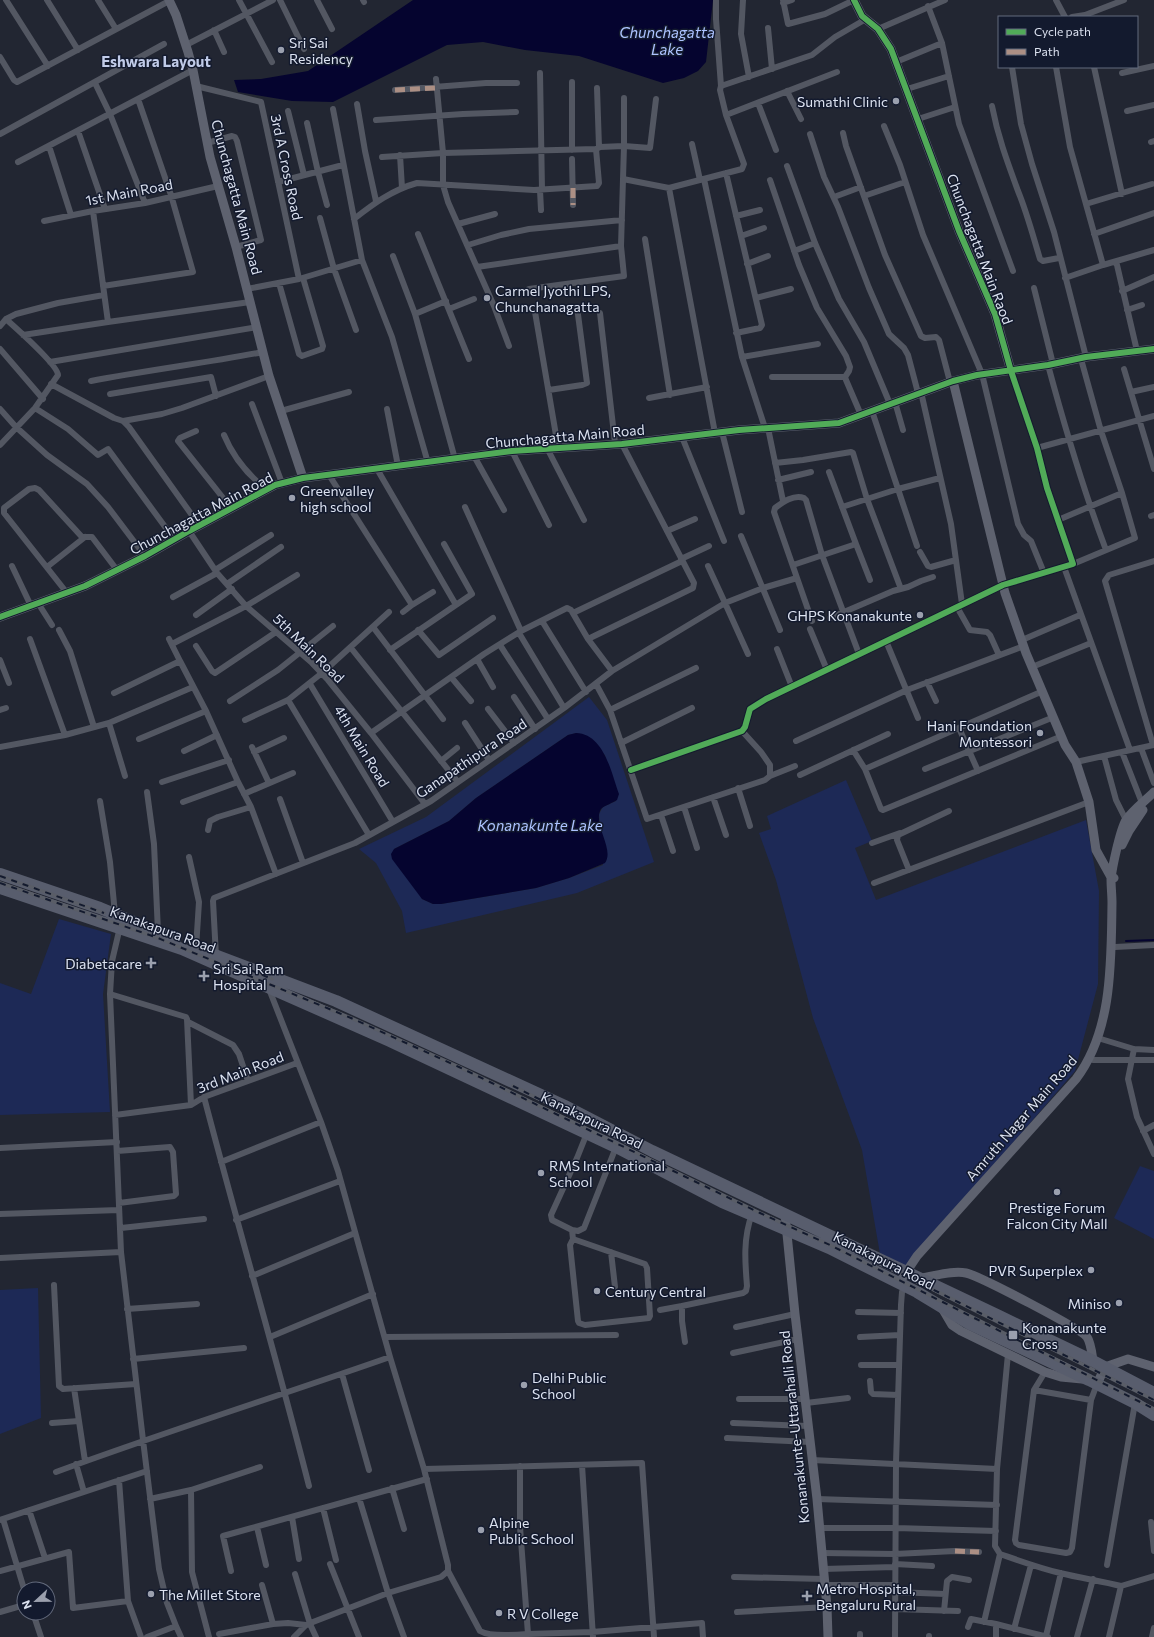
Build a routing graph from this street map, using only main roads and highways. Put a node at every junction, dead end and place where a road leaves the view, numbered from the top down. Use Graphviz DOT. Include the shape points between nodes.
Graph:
graph roads {
  1 [pos="0,874"];
  2 [pos="0,888"];
  3 [pos="120,920"];
  4 [pos="269,981"];
  5 [pos="1154,1393"];
  6 [pos="1154,1415"];
  1 -- 3 [label="highway, Kanakapura Road"];
  2 -- 3 [label="highway, Kanakapura Road"];
  3 -- 4 [label="highway, Kanakapura Road" via="182,949"];
  3 -- 4 [label="highway, Kanakapura Road" via="158,932"];
  4 -- 5 [label="highway, Kanakapura Road" via="336,1001 567,1107 652,1151 913,1274"];
  4 -- 6 [label="highway, Kanakapura Road" via="616,1147 722,1202 902,1284 970,1324 1093,1382"];
}
